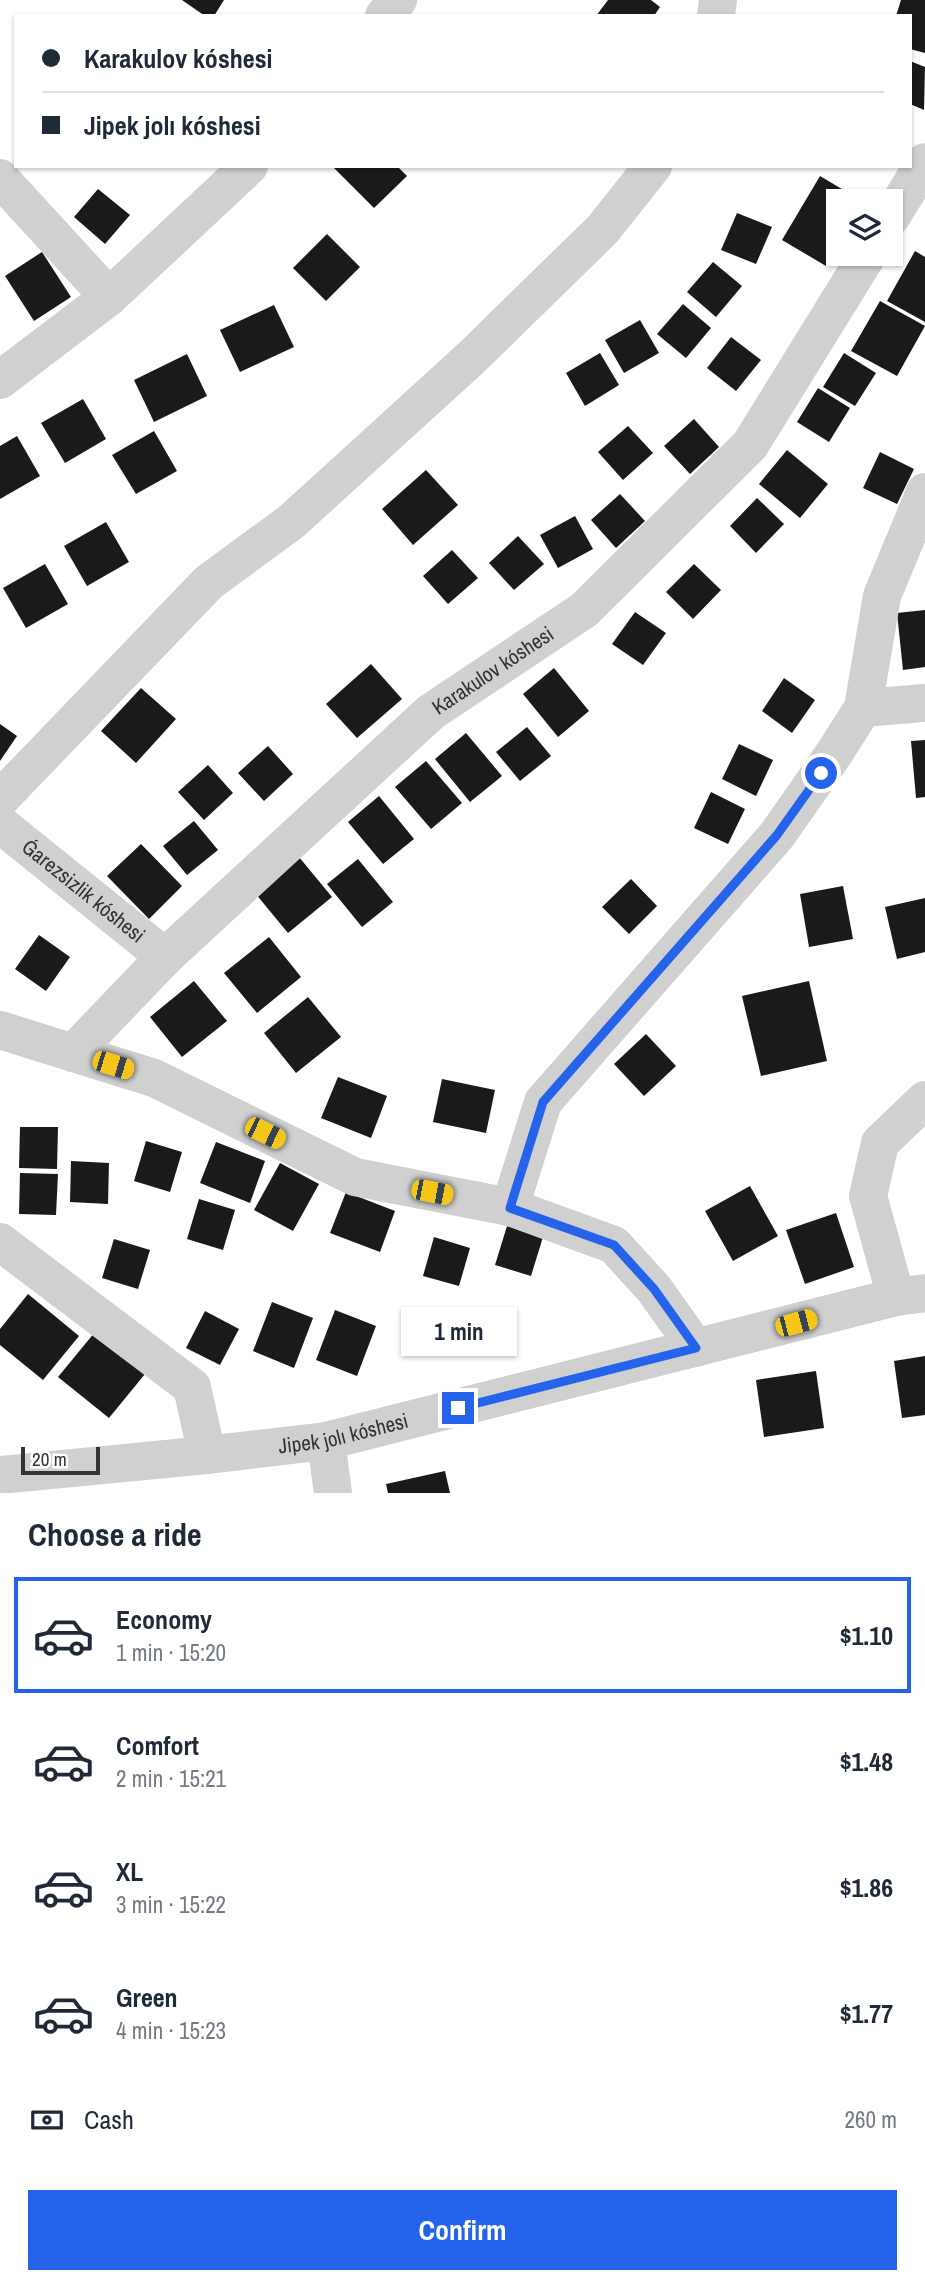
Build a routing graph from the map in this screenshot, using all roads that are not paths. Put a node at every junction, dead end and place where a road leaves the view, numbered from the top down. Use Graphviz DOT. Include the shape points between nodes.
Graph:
graph roads {
  1 [pos="398,0"];
  2 [pos="386,14"];
  3 [pos="925,162"];
  4 [pos="247,168"];
  5 [pos="651,168"];
  6 [pos="0,178"];
  7 [pos="903,198"];
  8 [pos="861,266"];
  9 [pos="109,297"];
  10 [pos="0,380"];
  11 [pos="925,492"];
  12 [pos="925,703"];
  13 [pos="863,708"];
  14 [pos="0,799"];
  15 [pos="0,824"];
  16 [pos="165,957"];
  17 [pos="0,1030"];
  18 [pos="73,1053"];
  19 [pos="925,1100"];
  20 [pos="510,1208"];
  21 [pos="0,1242"];
  22 [pos="910,1295"];
  23 [pos="696,1348"];
  24 [pos="326,1441"];
  25 [pos="207,1455"];
  26 [pos="0,1475"];
  27 [pos="333,1493"];
  1 -- 2 [label="street"];
  3 -- 7 [label="street"];
  4 -- 9 [label="street"];
  5 -- 14 [label="street" via="603,229 490,339 291,522 209,582"];
  6 -- 9 [label="street"];
  8 -- 16 [label="street, Karakulov kóshesi" via="750,445 584,610 431,712"];
  9 -- 10 [label="street"];
  11 -- 13 [label="street" via="882,596"];
  12 -- 13 [label="street"];
  13 -- 20 [label="street" via="777,835 543,1102"];
  15 -- 16 [label="street, Ǵarezsizlik kóshesi"];
  16 -- 18 [label="street, Karakulov kóshesi"];
  17 -- 18 [label="street"];
  18 -- 20 [label="street" via="153,1078 355,1177"];
  19 -- 22 [label="street" via="880,1143 868,1196"];
  20 -- 23 [label="street" via="614,1245 654,1289"];
  21 -- 25 [label="street" via="192,1387"];
  22 -- 23 [label="street, Jipek jolı kóshesi"];
  23 -- 24 [label="street, Jipek jolı kóshesi"];
  24 -- 25 [label="street, Jipek jolı kóshesi"];
  24 -- 27 [label="street"];
  25 -- 26 [label="street, Jipek jolı kóshesi"];
}
